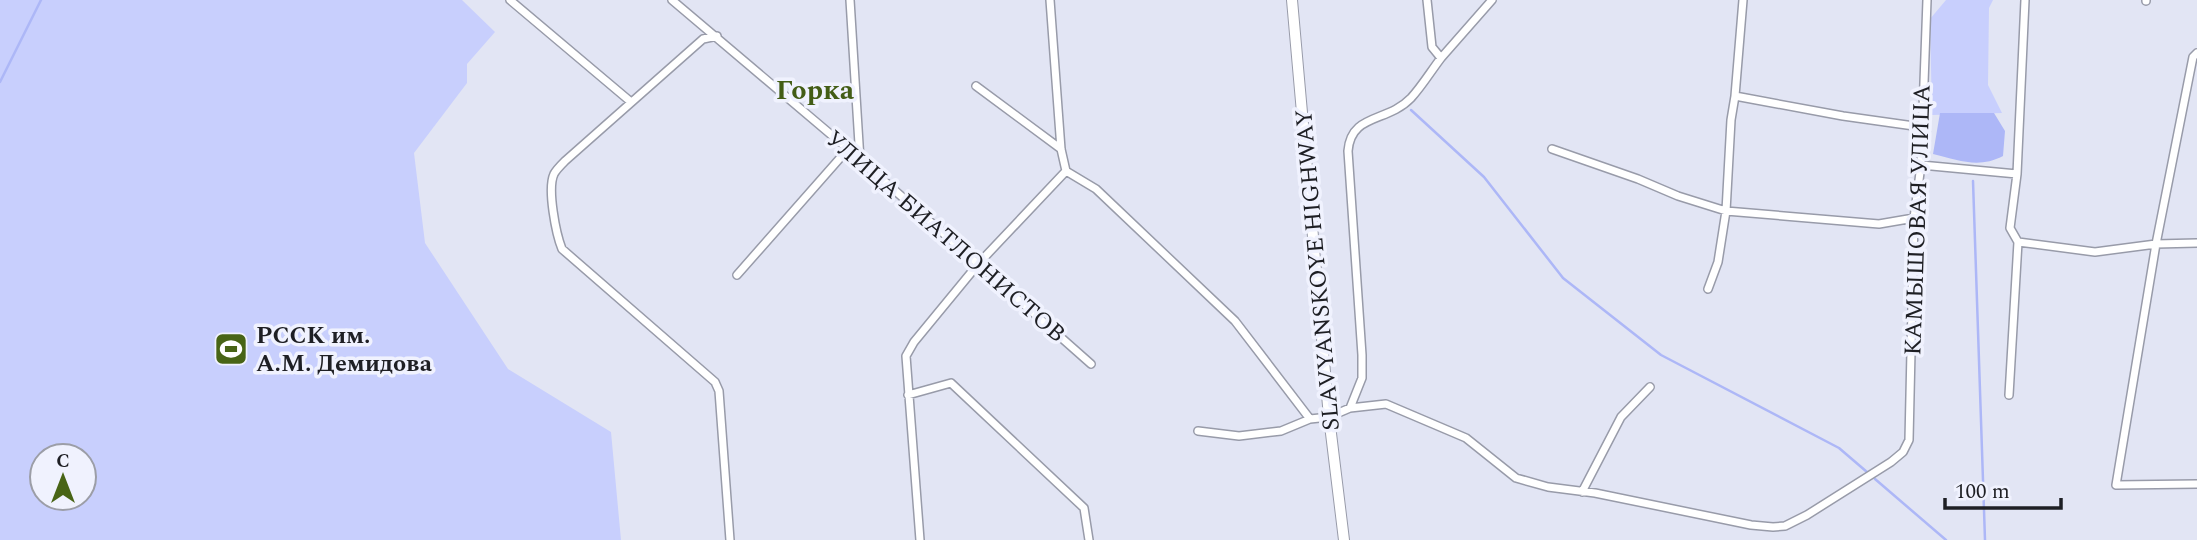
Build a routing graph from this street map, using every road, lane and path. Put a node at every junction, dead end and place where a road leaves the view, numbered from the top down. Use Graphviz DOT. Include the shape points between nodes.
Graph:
graph roads {
  1 [pos="510,0"];
  2 [pos="672,0"];
  3 [pos="850,0"];
  4 [pos="1050,0"];
  5 [pos="1292,0"];
  6 [pos="1427,0"];
  7 [pos="1492,0"];
  8 [pos="1743,0"];
  9 [pos="1927,0"];
  10 [pos="2025,0"];
  11 [pos="717,36"];
  12 [pos="2197,52"];
  13 [pos="1441,58"];
  14 [pos="976,86"];
  15 [pos="1735,96"];
  16 [pos="631,102"];
  17 [pos="1921,127"];
  18 [pos="848,149"];
  19 [pos="1061,149"];
  20 [pos="1552,149"];
  21 [pos="860,160"];
  22 [pos="1921,165"];
  23 [pos="1066,171"];
  24 [pos="2017,174"];
  25 [pos="1726,211"];
  26 [pos="1914,218"];
  27 [pos="2018,242"];
  28 [pos="2197,243"];
  29 [pos="2156,244"];
  30 [pos="979,263"];
  31 [pos="737,275"];
  32 [pos="1708,289"];
  33 [pos="1091,364"];
  34 [pos="1650,387"];
  35 [pos="908,394"];
  36 [pos="2010,395"];
  37 [pos="1350,408"];
  38 [pos="1329,417"];
  39 [pos="1310,419"];
  40 [pos="1198,431"];
  41 [pos="2197,485"];
  42 [pos="1583,492"];
  43 [pos="730,540"];
  44 [pos="919,540"];
  45 [pos="1088,540"];
  46 [pos="1344,540"];
  1 -- 16 [label="street"];
  2 -- 11 [label="street, УЛИЦА БИАТЛОНИСТОВ"];
  3 -- 21 [label="street"];
  4 -- 19 [label="street"];
  5 -- 38 [label="main road, SLAVYANSKOYE HIGHWAY"];
  6 -- 13 [label="street" via="1432,47"];
  7 -- 13 [label="street"];
  8 -- 15 [label="street"];
  9 -- 17 [label="street, КАМЫШОВАЯ УЛИЦА"];
  10 -- 24 [label="street"];
  11 -- 16 [label="street" via="703,39"];
  11 -- 18 [label="street, УЛИЦА БИАТЛОНИСТОВ"];
  12 -- 29 [label="street"];
  13 -- 37 [label="street" via="1410,99 1358,126 1349,137 1362,355 1362,378"];
  14 -- 19 [label="street"];
  15 -- 17 [label="street"];
  15 -- 25 [label="street"];
  16 -- 43 [label="street" via="554,174 558,238 562,249 715,382"];
  17 -- 22 [label="street, КАМЫШОВАЯ УЛИЦА"];
  18 -- 21 [label="street, УЛИЦА БИАТЛОНИСТОВ"];
  18 -- 31 [label="street"];
  19 -- 23 [label="street"];
  20 -- 25 [label="street"];
  21 -- 30 [label="street, УЛИЦА БИАТЛОНИСТОВ"];
  22 -- 24 [label="street"];
  22 -- 26 [label="street, КАМЫШОВАЯ УЛИЦА"];
  23 -- 30 [label="street"];
  23 -- 39 [label="street" via="1096,189 1235,321"];
  24 -- 27 [label="street" via="2010,228"];
  25 -- 26 [label="street" via="1880,224"];
  25 -- 32 [label="street" via="1718,262"];
  26 -- 42 [label="street, КАМЫШОВАЯ УЛИЦА" via="1909,440 1891,462 1785,526 1751,525"];
  27 -- 29 [label="street" via="2095,251"];
  27 -- 36 [label="street"];
  28 -- 29 [label="street"];
  29 -- 41 [label="street" via="2116,485"];
  30 -- 33 [label="street, УЛИЦА БИАТЛОНИСТОВ"];
  30 -- 35 [label="street" via="906,356"];
  34 -- 42 [label="street" via="1621,417"];
  35 -- 44 [label="street"];
  35 -- 45 [label="street" via="951,383 1084,508"];
  37 -- 38 [label="street"];
  37 -- 42 [label="street" via="1386,404 1466,438 1516,478"];
  38 -- 39 [label="street"];
  38 -- 46 [label="main road, SLAVYANSKOYE HIGHWAY"];
  39 -- 40 [label="street" via="1281,431 1239,436"];
}
